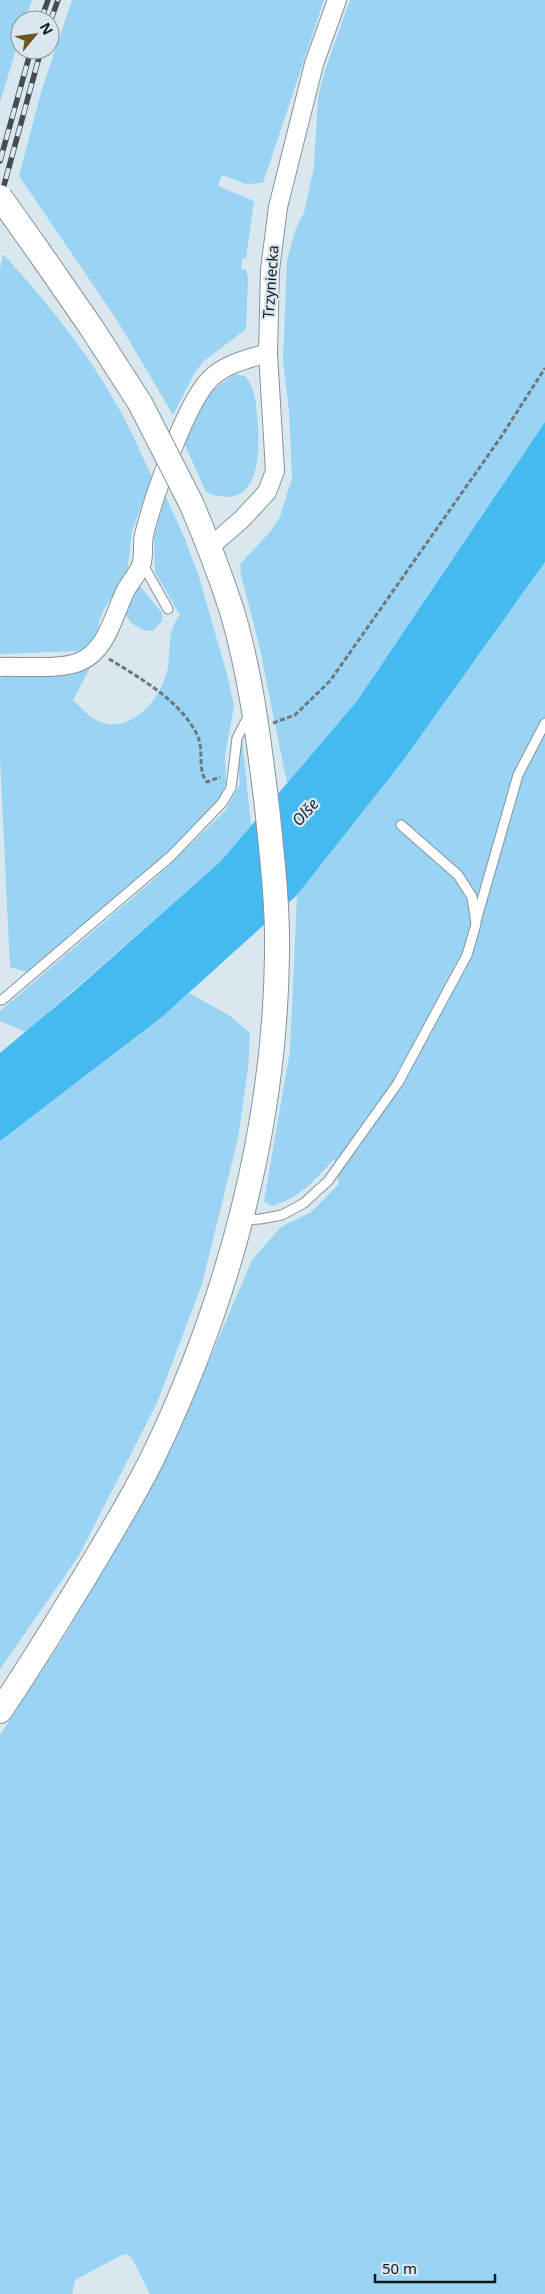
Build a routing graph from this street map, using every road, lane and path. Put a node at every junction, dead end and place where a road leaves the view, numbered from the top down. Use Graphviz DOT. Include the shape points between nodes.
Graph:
graph roads {
  1 [pos="337,0"];
  2 [pos="0,197"];
  3 [pos="268,353"];
  4 [pos="545,368"];
  5 [pos="210,547"];
  6 [pos="142,563"];
  7 [pos="168,609"];
  8 [pos="90,655"];
  9 [pos="0,667"];
  10 [pos="545,723"];
  11 [pos="256,729"];
  12 [pos="232,767"];
  13 [pos="400,825"];
  14 [pos="476,924"];
  15 [pos="2,1000"];
  16 [pos="241,1220"];
  17 [pos="0,1711"];
  1 -- 3 [label="street, Trzyniecka" via="314,64 280,197 270,270"];
  2 -- 5 [label="main road, bridge" via="140,403"];
  3 -- 5 [label="street, Trzyniecka" via="275,471 267,492"];
  3 -- 6 [label="street" via="223,369 210,378 193,402 144,536"];
  4 -- 11 [label="path" via="490,453 330,681 295,715"];
  5 -- 11 [label="main road" via="232,612"];
  6 -- 7 [label="lane"];
  6 -- 8 [label="street" via="104,640"];
  8 -- 9 [label="street" via="67,665"];
  8 -- 12 [label="path" via="109,659 131,673 184,715 198,738 202,776 207,782 214,781"];
  10 -- 14 [label="lane" via="518,776"];
  11 -- 12 [label="lane" via="236,738"];
  11 -- 16 [label="main road" via="273,862 277,953 269,1069"];
  12 -- 15 [label="lane" via="231,788 199,829"];
  13 -- 14 [label="lane" via="458,875 472,897"];
  14 -- 16 [label="lane" via="467,954 422,1042 398,1083 328,1182 304,1203 282,1215"];
  16 -- 17 [label="main road" via="203,1337 152,1458 79,1586"];
}
